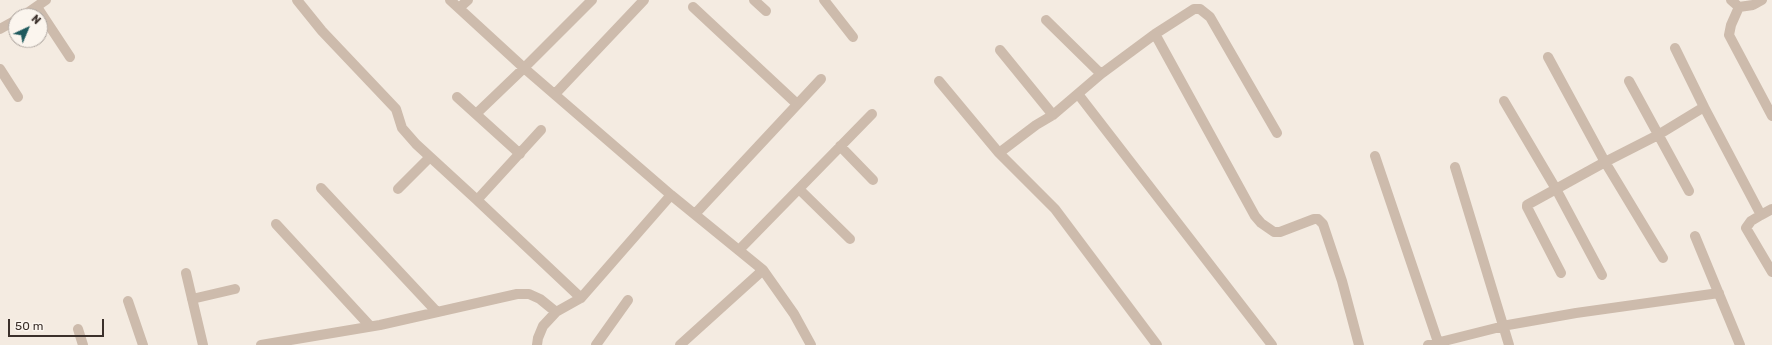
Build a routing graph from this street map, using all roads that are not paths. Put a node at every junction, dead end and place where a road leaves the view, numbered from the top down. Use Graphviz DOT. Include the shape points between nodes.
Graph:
graph roads {
  1 [pos="46,0"];
  2 [pos="297,0"];
  3 [pos="450,0"];
  4 [pos="468,0"];
  5 [pos="592,0"];
  6 [pos="644,0"];
  7 [pos="754,0"];
  8 [pos="824,0"];
  9 [pos="1731,0"];
  10 [pos="1762,0"];
  11 [pos="693,7"];
  12 [pos="1739,7"];
  13 [pos="37,8"];
  14 [pos="459,8"];
  15 [pos="766,11"];
  16 [pos="1046,20"];
  17 [pos="48,24"];
  18 [pos="1155,34"];
  19 [pos="853,37"];
  20 [pos="1675,48"];
  21 [pos="1000,50"];
  22 [pos="70,57"];
  23 [pos="1548,57"];
  24 [pos="524,68"];
  25 [pos="0,69"];
  26 [pos="1101,74"];
  27 [pos="821,79"];
  28 [pos="939,81"];
  29 [pos="1629,81"];
  30 [pos="555,94"];
  31 [pos="1078,94"];
  32 [pos="18,97"];
  33 [pos="457,97"];
  34 [pos="1504,101"];
  35 [pos="797,104"];
  36 [pos="1704,107"];
  37 [pos="476,114"];
  38 [pos="872,114"];
  39 [pos="1052,115"];
  40 [pos="1772,116"];
  41 [pos="541,130"];
  42 [pos="1277,133"];
  43 [pos="1658,135"];
  44 [pos="840,146"];
  45 [pos="999,153"];
  46 [pos="520,154"];
  47 [pos="430,156"];
  48 [pos="1375,156"];
  49 [pos="1605,162"];
  50 [pos="1455,167"];
  51 [pos="873,180"];
  52 [pos="321,188"];
  53 [pos="799,188"];
  54 [pos="398,189"];
  55 [pos="1556,189"];
  56 [pos="1689,191"];
  57 [pos="671,195"];
  58 [pos="477,200"];
  59 [pos="1772,209"];
  60 [pos="695,214"];
  61 [pos="1761,215"];
  62 [pos="276,224"];
  63 [pos="1695,236"];
  64 [pos="850,240"];
  65 [pos="739,250"];
  66 [pos="1663,258"];
  67 [pos="763,270"];
  68 [pos="1772,272"];
  69 [pos="186,273"];
  70 [pos="1561,273"];
  71 [pos="1602,275"];
  72 [pos="235,289"];
  73 [pos="1719,293"];
  74 [pos="581,298"];
  75 [pos="192,299"];
  76 [pos="628,300"];
  77 [pos="128,301"];
  78 [pos="436,311"];
  79 [pos="556,312"];
  80 [pos="370,326"];
  81 [pos="1503,326"];
  82 [pos="78,329"];
  83 [pos="537,344"];
  84 [pos="1435,344"];
  85 [pos="83,345"];
  86 [pos="143,345"];
  87 [pos="203,345"];
  88 [pos="261,345"];
  89 [pos="527,345"];
  90 [pos="596,345"];
  91 [pos="680,345"];
  92 [pos="812,345"];
  93 [pos="1157,345"];
  94 [pos="1272,345"];
  95 [pos="1359,345"];
  96 [pos="1510,345"];
  97 [pos="1740,345"];
  1 -- 13 [label="street"];
  2 -- 47 [label="street" via="322,31 396,109 402,128"];
  3 -- 14 [label="street"];
  4 -- 14 [label="street"];
  5 -- 24 [label="street"];
  6 -- 30 [label="street"];
  7 -- 15 [label="street"];
  8 -- 19 [label="street"];
  9 -- 12 [label="street"];
  10 -- 12 [label="street"];
  11 -- 35 [label="street"];
  12 -- 40 [label="street" via="1729,35"];
  14 -- 24 [label="street"];
  16 -- 26 [label="street"];
  17 -- 22 [label="street"];
  18 -- 26 [label="street"];
  18 -- 42 [label="street" via="1194,9 1205,12"];
  18 -- 95 [label="street" via="1260,223 1274,232 1314,219 1323,224"];
  20 -- 36 [label="street"];
  21 -- 39 [label="street"];
  23 -- 49 [label="street"];
  24 -- 30 [label="street"];
  24 -- 37 [label="street"];
  25 -- 32 [label="street"];
  26 -- 31 [label="street"];
  27 -- 35 [label="street"];
  28 -- 45 [label="street"];
  29 -- 43 [label="street"];
  30 -- 57 [label="street"];
  31 -- 39 [label="street"];
  31 -- 94 [label="street"];
  33 -- 37 [label="street"];
  34 -- 55 [label="street"];
  35 -- 60 [label="street"];
  36 -- 43 [label="street"];
  36 -- 61 [label="street"];
  37 -- 46 [label="street"];
  38 -- 44 [label="street"];
  39 -- 45 [label="street"];
  41 -- 46 [label="street"];
  43 -- 49 [label="street"];
  43 -- 56 [label="street"];
  44 -- 51 [label="street"];
  44 -- 53 [label="street"];
  45 -- 93 [label="street" via="1055,210"];
  46 -- 58 [label="street"];
  47 -- 54 [label="street"];
  47 -- 58 [label="street"];
  48 -- 84 [label="street"];
  49 -- 55 [label="street"];
  49 -- 66 [label="street"];
  50 -- 81 [label="street"];
  52 -- 78 [label="street"];
  53 -- 64 [label="street"];
  53 -- 65 [label="street"];
  55 -- 70 [label="street" via="1529,204 1527,208"];
  55 -- 71 [label="street"];
  57 -- 60 [label="street"];
  57 -- 74 [label="street"];
  58 -- 74 [label="street"];
  59 -- 61 [label="street"];
  60 -- 65 [label="street"];
  61 -- 68 [label="street" via="1751,221 1746,228"];
  62 -- 80 [label="street"];
  63 -- 73 [label="street"];
  65 -- 67 [label="street"];
  67 -- 91 [label="street"];
  67 -- 92 [label="street"];
  69 -- 75 [label="street"];
  72 -- 75 [label="street"];
  73 -- 81 [label="street"];
  73 -- 97 [label="street"];
  74 -- 79 [label="street"];
  75 -- 87 [label="street"];
  76 -- 90 [label="street"];
  77 -- 86 [label="street"];
  78 -- 79 [label="street" via="517,294 529,294"];
  78 -- 80 [label="street"];
  79 -- 83 [label="street" via="543,326"];
  80 -- 88 [label="street"];
  81 -- 84 [label="street"];
  81 -- 96 [label="street"];
  82 -- 85 [label="street"];
  83 -- 89 [label="street"];
}
